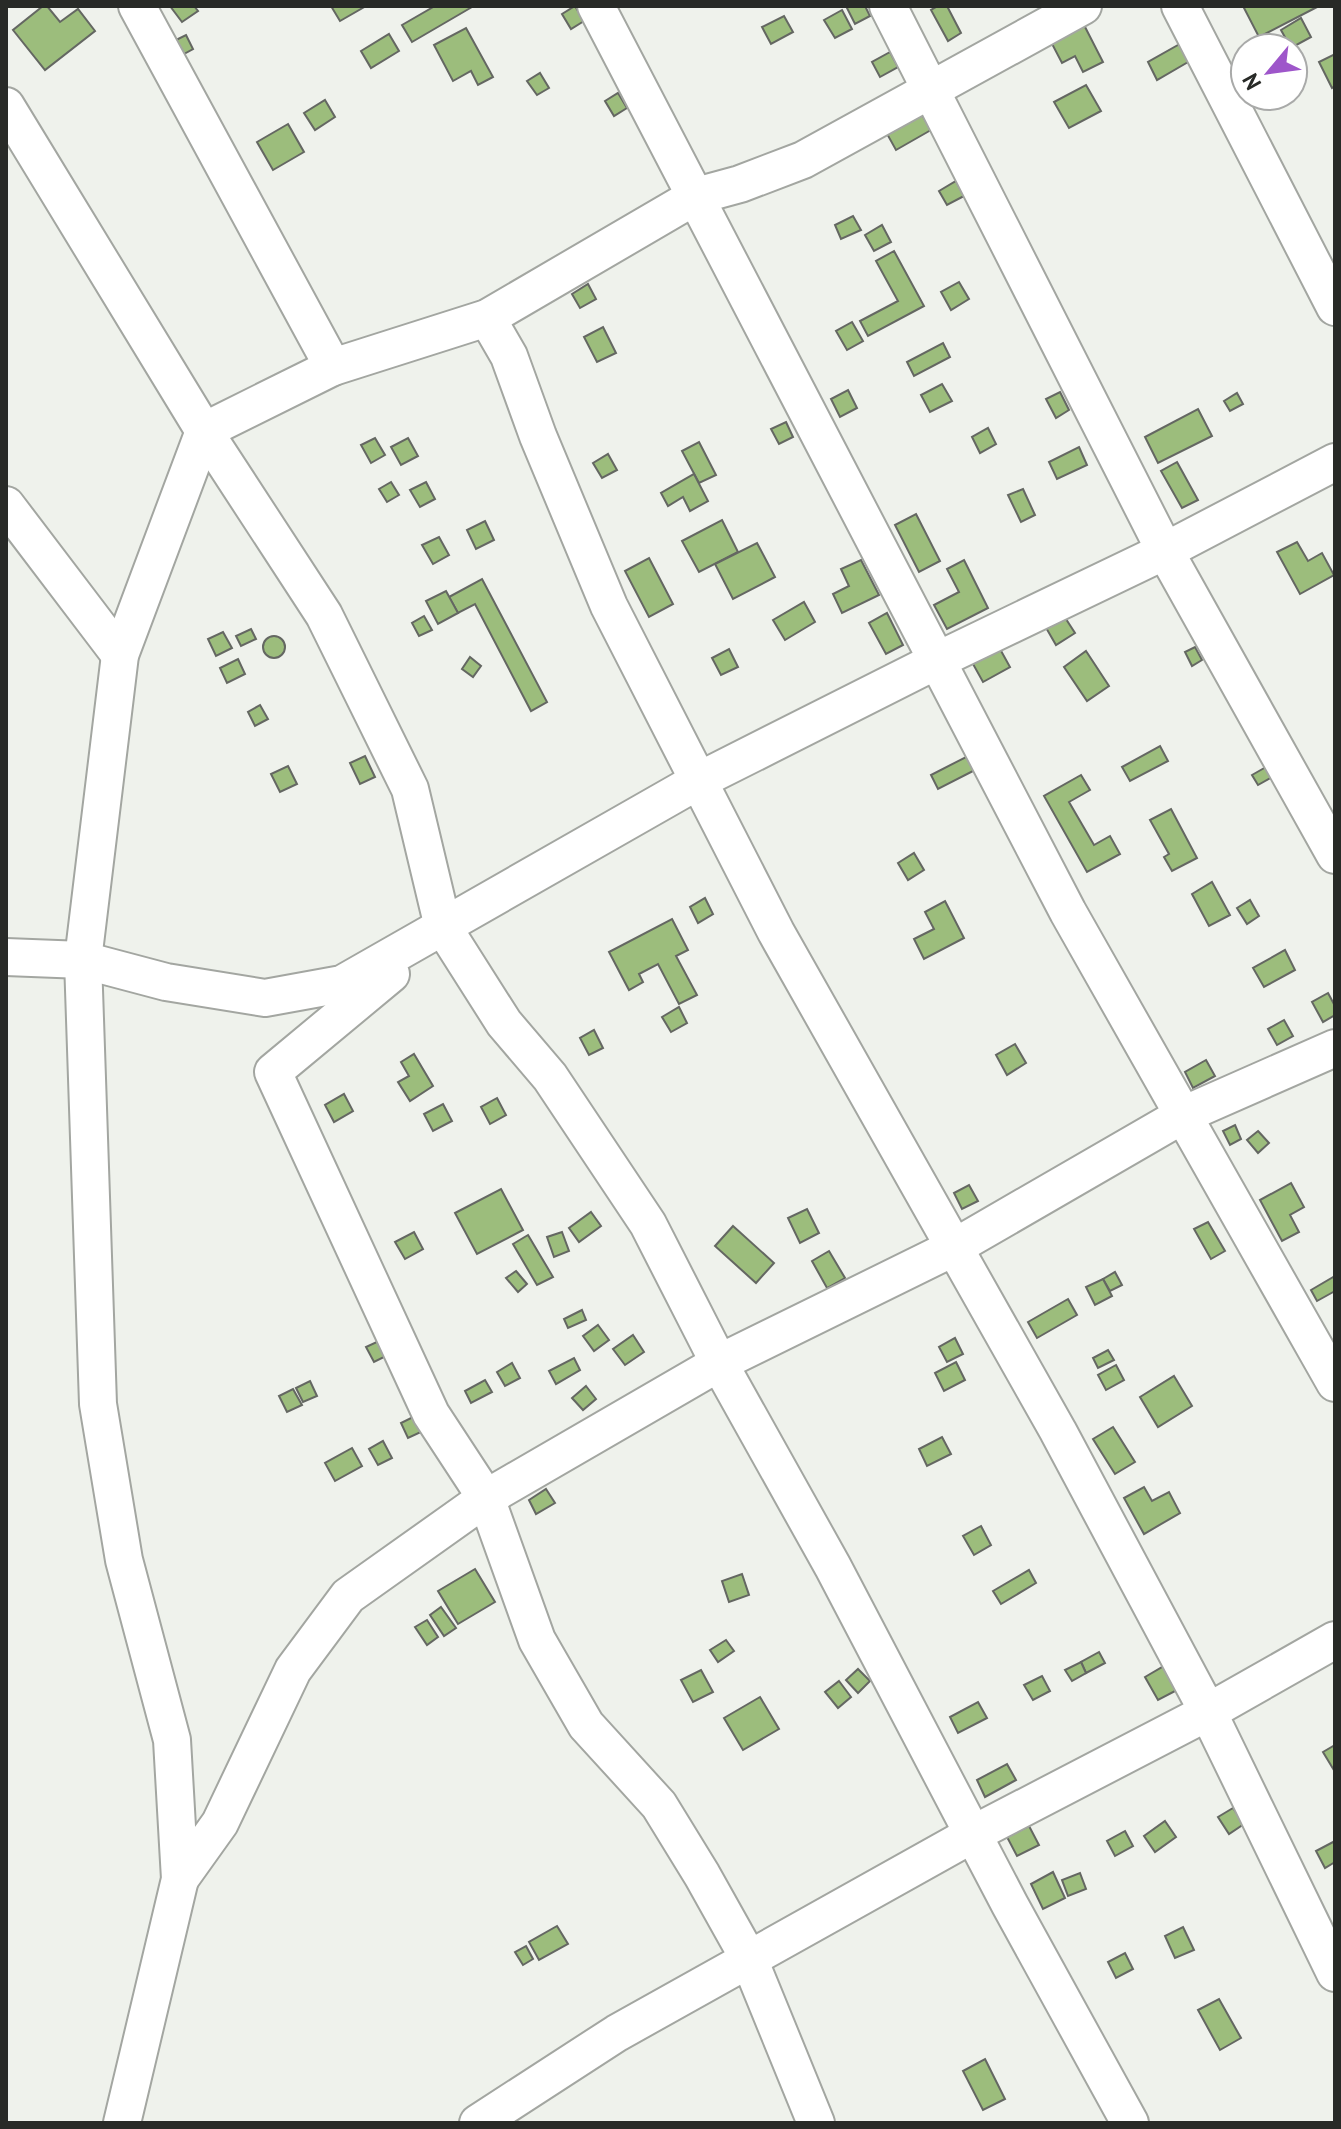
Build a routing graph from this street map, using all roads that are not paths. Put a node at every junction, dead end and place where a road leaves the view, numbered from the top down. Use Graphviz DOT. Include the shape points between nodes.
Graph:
graph roads {
  1 [pos="137,6"];
  2 [pos="596,6"];
  3 [pos="888,6"];
  4 [pos="1083,6"];
  5 [pos="1180,6"];
  6 [pos="930,89"];
  7 [pos="6,106"];
  8 [pos="696,196"];
  9 [pos="1335,307"];
  10 [pos="487,318"];
  11 [pos="333,367"];
  12 [pos="204,431"];
  13 [pos="1335,462"];
  14 [pos="6,505"];
  15 [pos="1165,551"];
  16 [pos="120,655"];
  17 [pos="938,660"];
  18 [pos="698,781"];
  19 [pos="1335,855"];
  20 [pos="443,927"];
  21 [pos="6,957"];
  22 [pos="83,960"];
  23 [pos="1335,1048"];
  24 [pos="1183,1115"];
  25 [pos="953,1248"];
  26 [pos="719,1363"];
  27 [pos="1335,1383"];
  28 [pos="486,1498"];
  29 [pos="1335,1640"];
  30 [pos="1208,1712"];
  31 [pos="973,1834"];
  32 [pos="180,1879"];
  33 [pos="749,1959"];
  34 [pos="1335,1973"];
  35 [pos="122,2123"];
  36 [pos="478,2123"];
  37 [pos="816,2123"];
  38 [pos="1130,2123"];
  1 -- 11 [label="street"];
  2 -- 8 [label="street"];
  3 -- 6 [label="street"];
  4 -- 6 [label="street"];
  5 -- 9 [label="street"];
  6 -- 8 [label="street" via="803,160"];
  6 -- 15 [label="street"];
  7 -- 12 [label="street"];
  8 -- 10 [label="street"];
  8 -- 17 [label="street"];
  10 -- 11 [label="street"];
  10 -- 18 [label="street" via="509,356 609,606"];
  11 -- 12 [label="street"];
  12 -- 16 [label="street"];
  12 -- 20 [label="street" via="324,615 410,789"];
  13 -- 15 [label="street"];
  14 -- 16 [label="street"];
  15 -- 17 [label="street"];
  15 -- 19 [label="street"];
  16 -- 22 [label="street"];
  17 -- 18 [label="street"];
  17 -- 24 [label="street" via="1068,912"];
  18 -- 20 [label="street"];
  18 -- 25 [label="street"];
  20 -- 22 [label="street" via="342,984 265,998 166,982"];
  20 -- 26 [label="street" via="504,1023 550,1077 648,1224"];
  20 -- 28 [label="street" via="273,1072 431,1414"];
  21 -- 22 [label="street"];
  22 -- 32 [label="street" via="98,1404 124,1560 172,1740"];
  23 -- 24 [label="street"];
  24 -- 25 [label="street"];
  24 -- 27 [label="street"];
  25 -- 26 [label="street"];
  25 -- 30 [label="street"];
  26 -- 28 [label="street"];
  26 -- 31 [label="street"];
  28 -- 32 [label="street" via="348,1596 293,1670 220,1823"];
  28 -- 33 [label="street" via="537,1640 586,1725 659,1805"];
  29 -- 30 [label="street"];
  30 -- 31 [label="street"];
  30 -- 34 [label="street"];
  31 -- 33 [label="street"];
  31 -- 38 [label="street"];
  32 -- 35 [label="street"];
  33 -- 36 [label="street" via="617,2033"];
  33 -- 37 [label="street"];
}
